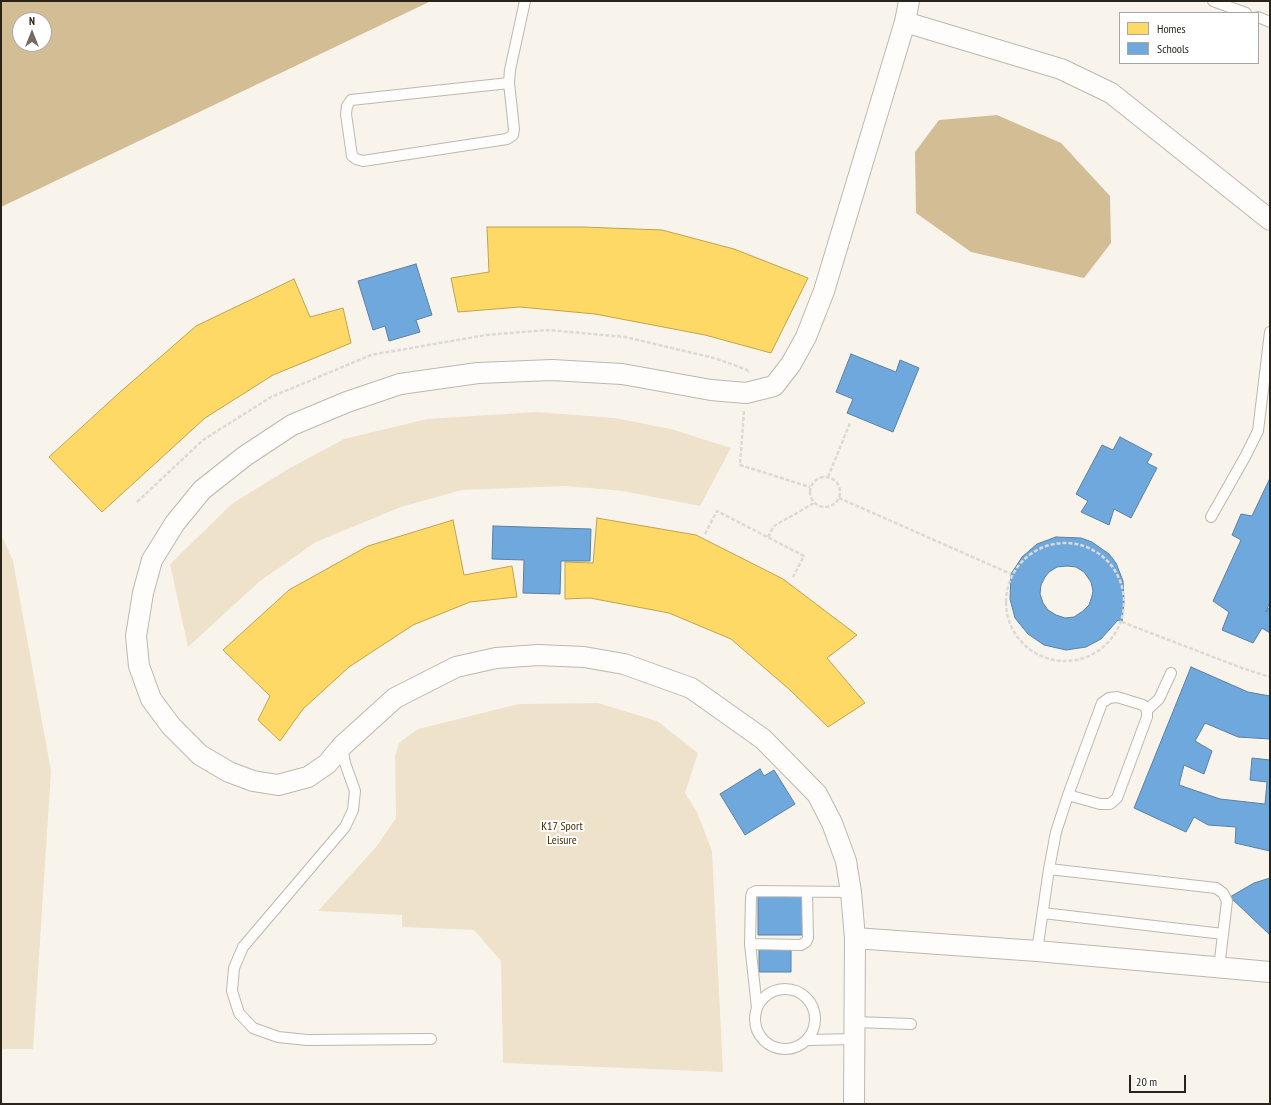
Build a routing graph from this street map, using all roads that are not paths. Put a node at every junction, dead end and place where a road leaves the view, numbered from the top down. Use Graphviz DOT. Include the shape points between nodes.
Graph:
graph roads {
  1 [pos="525,1"];
  2 [pos="909,1"];
  3 [pos="1213,1"];
  4 [pos="1243,12"];
  5 [pos="1259,17"];
  6 [pos="905,22"];
  7 [pos="1270,22"];
  8 [pos="509,83"];
  9 [pos="1270,220"];
  10 [pos="1270,332"];
  11 [pos="1211,517"];
  12 [pos="1171,673"];
  13 [pos="1147,710"];
  14 [pos="342,746"];
  15 [pos="1068,795"];
  16 [pos="1049,869"];
  17 [pos="807,892"];
  18 [pos="851,892"];
  19 [pos="1043,913"];
  20 [pos="1223,934"];
  21 [pos="854,938"];
  22 [pos="750,944"];
  23 [pos="1037,951"];
  24 [pos="1219,968"];
  25 [pos="1270,972"];
  26 [pos="757,1008"];
  27 [pos="911,1024"];
  28 [pos="855,1030"];
  29 [pos="431,1039"];
  30 [pos="808,1040"];
  31 [pos="854,1104"];
  1 -- 8 [label="lane"];
  2 -- 6 [label="street"];
  3 -- 4 [label="lane"];
  5 -- 7 [label="lane"];
  6 -- 9 [label="street" via="1061,69 1111,93"];
  6 -- 14 [label="street" via="824,291 806,337 791,364 774,386 746,393 711,390 622,374 552,370 478,373 400,384 292,425 245,456 202,490 175,523 152,560 143,593 136,636 139,666 151,699 171,726 200,755 229,772 253,781 278,785 308,778 327,764"];
  8 -- 8 [label="lane" via="514,129 513,136 507,139 363,161 352,156 346,114 351,100"];
  10 -- 11 [label="lane" via="1258,431"];
  12 -- 13 [label="lane" via="1159,699"];
  13 -- 15 [label="lane" via="1117,798 1110,804 1100,804"];
  13 -- 15 [label="lane" via="1143,705 1117,697 1109,698 1102,703"];
  14 -- 18 [label="street" via="395,698 456,667 496,658 538,655 584,657 624,664 690,688 763,739 817,794 832,823 846,861"];
  14 -- 29 [label="lane" via="355,791 353,810 345,827 242,947 234,968 232,991 239,1013 253,1028 278,1036 308,1040"];
  15 -- 16 [label="lane" via="1056,832"];
  16 -- 19 [label="lane"];
  16 -- 20 [label="lane" via="1216,888 1223,893 1227,901"];
  17 -- 18 [label="lane"];
  17 -- 22 [label="lane" via="752,893"];
  17 -- 22 [label="lane" via="806,942 801,945"];
  18 -- 21 [label="street"];
  19 -- 20 [label="lane"];
  19 -- 23 [label="lane"];
  20 -- 24 [label="lane"];
  21 -- 23 [label="street"];
  21 -- 28 [label="street"];
  22 -- 26 [label="lane"];
  23 -- 24 [label="street"];
  24 -- 25 [label="street"];
  26 -- 30 [label="lane" via="756,1029 769,1045 789,1049"];
  26 -- 30 [label="lane" via="762,1000 778,990 788,989 806,997 815,1013 813,1032"];
  27 -- 28 [label="lane"];
  28 -- 30 [label="lane"];
  28 -- 31 [label="street"];
}
